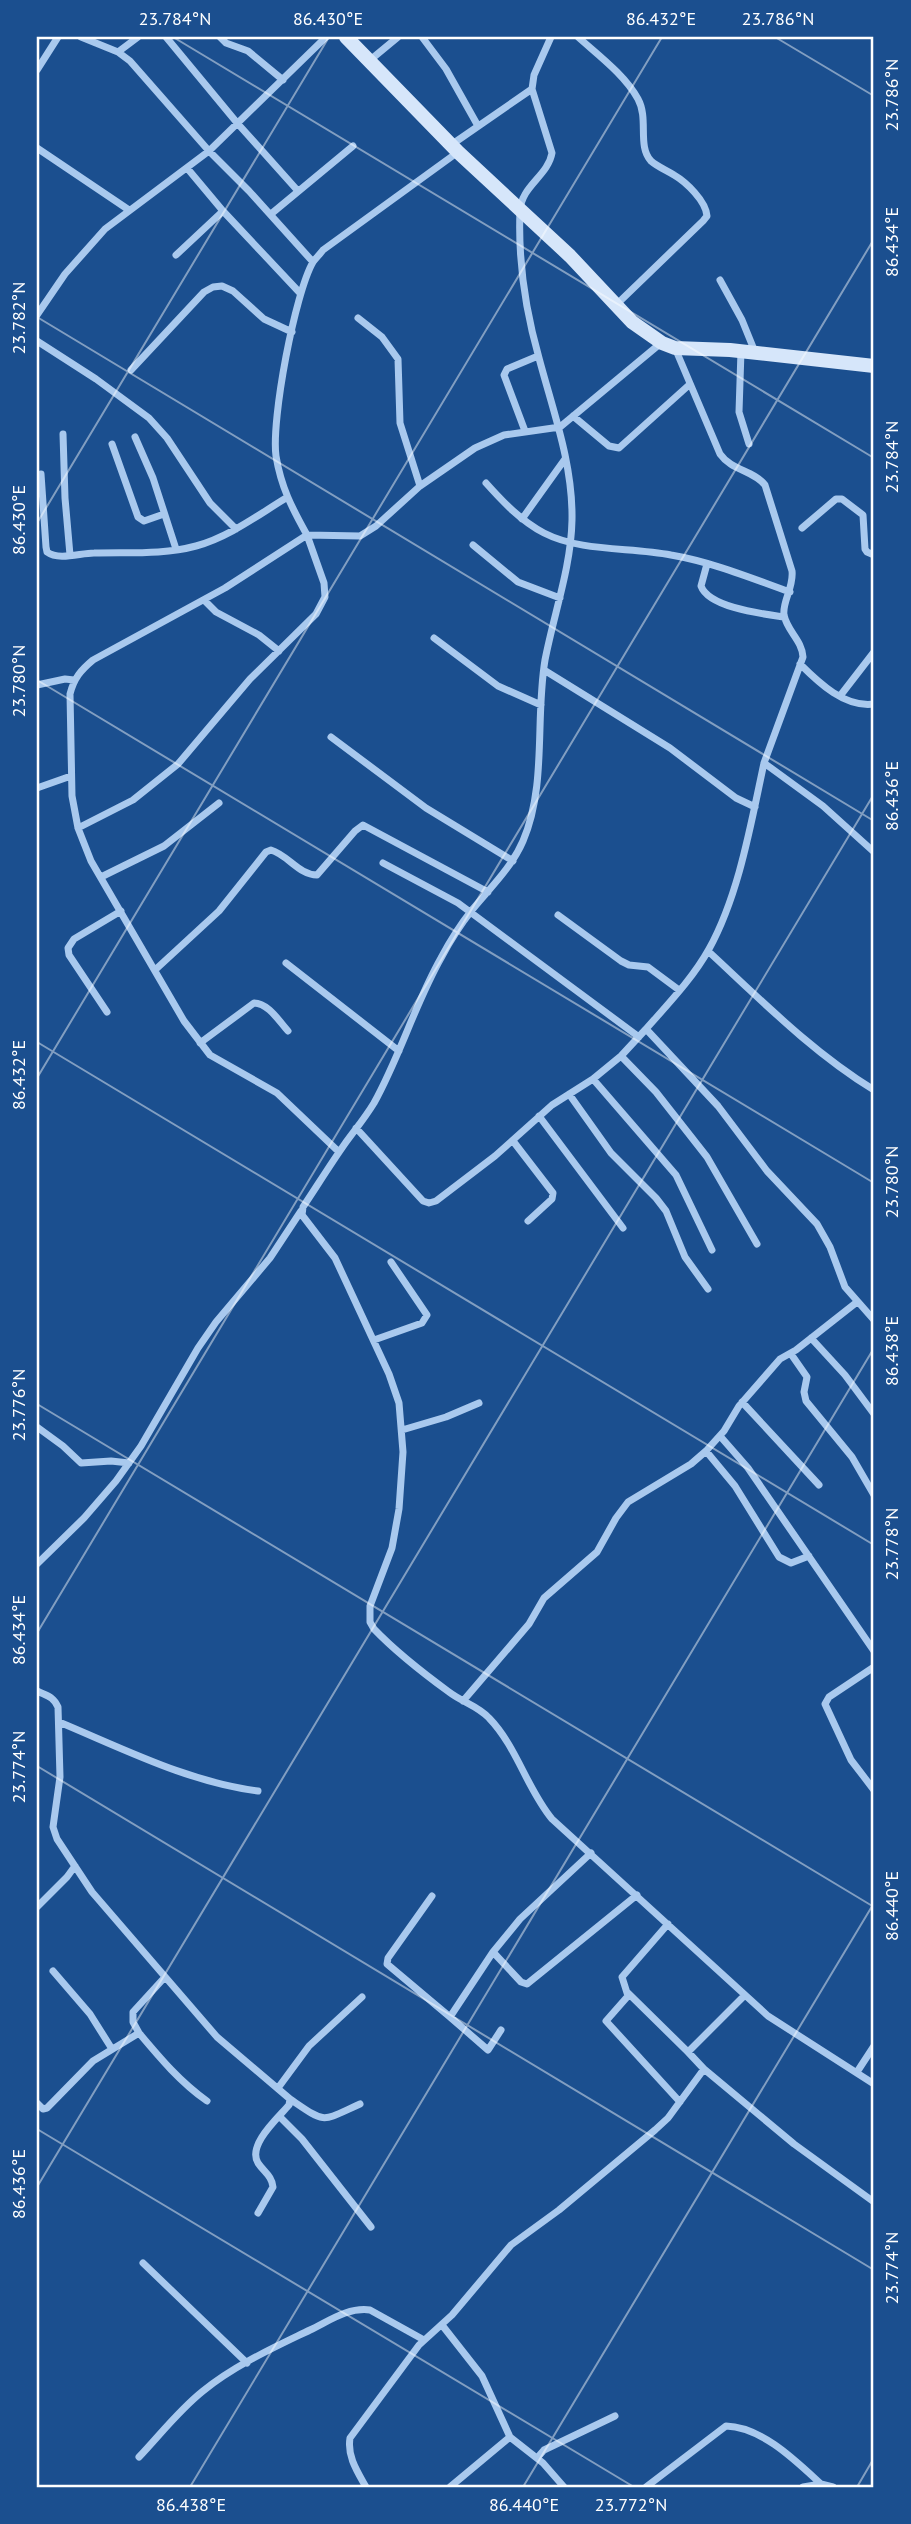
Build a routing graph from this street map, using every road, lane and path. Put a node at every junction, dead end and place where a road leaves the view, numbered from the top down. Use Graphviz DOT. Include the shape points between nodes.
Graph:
graph roads {
  1 [pos="58,37"];
  2 [pos="81,37"];
  3 [pos="138,37"];
  4 [pos="166,37"];
  5 [pos="220,37"];
  6 [pos="326,37"];
  7 [pos="346,37"];
  8 [pos="398,37"];
  9 [pos="422,37"];
  10 [pos="551,37"];
  11 [pos="578,37"];
  12 [pos="96,39"];
  13 [pos="118,52"];
  14 [pos="369,61"];
  15 [pos="37,70"];
  16 [pos="283,80"];
  17 [pos="532,89"];
  18 [pos="238,124"];
  19 [pos="478,126"];
  20 [pos="353,146"];
  21 [pos="37,148"];
  22 [pos="455,148"];
  23 [pos="209,151"];
  24 [pos="187,169"];
  25 [pos="298,191"];
  26 [pos="520,208"];
  27 [pos="129,210"];
  28 [pos="223,211"];
  29 [pos="271,214"];
  30 [pos="176,255"];
  31 [pos="313,262"];
  32 [pos="720,280"];
  33 [pos="300,293"];
  34 [pos="616,305"];
  35 [pos="38,312"];
  36 [pos="358,318"];
  37 [pos="292,332"];
  38 [pos="37,341"];
  39 [pos="668,345"];
  40 [pos="748,352"];
  41 [pos="538,356"];
  42 [pos="874,366"];
  43 [pos="131,370"];
  44 [pos="689,385"];
  45 [pos="573,416"];
  46 [pos="560,427"];
  47 [pos="525,431"];
  48 [pos="63,434"];
  49 [pos="135,437"];
  50 [pos="112,444"];
  51 [pos="749,444"];
  52 [pos="565,459"];
  53 [pos="41,474"];
  54 [pos="486,483"];
  55 [pos="420,486"];
  56 [pos="286,498"];
  57 [pos="164,514"];
  58 [pos="40,515"];
  59 [pos="522,519"];
  60 [pos="802,527"];
  61 [pos="236,528"];
  62 [pos="307,535"];
  63 [pos="570,543"];
  64 [pos="473,545"];
  65 [pos="176,549"];
  66 [pos="70,555"];
  67 [pos="874,555"];
  68 [pos="707,564"];
  69 [pos="790,592"];
  70 [pos="560,598"];
  71 [pos="204,600"];
  72 [pos="784,617"];
  73 [pos="434,638"];
  74 [pos="279,652"];
  75 [pos="874,652"];
  76 [pos="800,664"];
  77 [pos="544,670"];
  78 [pos="74,680"];
  79 [pos="37,685"];
  80 [pos="840,696"];
  81 [pos="874,704"];
  82 [pos="541,705"];
  83 [pos="331,737"];
  84 [pos="764,763"];
  85 [pos="71,776"];
  86 [pos="37,788"];
  87 [pos="219,803"];
  88 [pos="755,807"];
  89 [pos="78,828"];
  90 [pos="874,852"];
  91 [pos="513,861"];
  92 [pos="383,863"];
  93 [pos="101,877"];
  94 [pos="488,892"];
  95 [pos="121,911"];
  96 [pos="471,912"];
  97 [pos="558,915"];
  98 [pos="708,951"];
  99 [pos="286,963"];
  100 [pos="155,970"];
  101 [pos="679,990"];
  102 [pos="107,1013"];
  103 [pos="646,1029"];
  104 [pos="288,1031"];
  105 [pos="639,1037"];
  106 [pos="200,1044"];
  107 [pos="399,1051"];
  108 [pos="621,1056"];
  109 [pos="593,1079"];
  110 [pos="874,1090"];
  111 [pos="569,1094"];
  112 [pos="539,1116"];
  113 [pos="356,1128"];
  114 [pos="513,1141"];
  115 [pos="339,1152"];
  116 [pos="301,1211"];
  117 [pos="528,1221"];
  118 [pos="623,1228"];
  119 [pos="757,1244"];
  120 [pos="712,1250"];
  121 [pos="391,1262"];
  122 [pos="708,1289"];
  123 [pos="857,1302"];
  124 [pos="873,1316"];
  125 [pos="811,1338"];
  126 [pos="374,1340"];
  127 [pos="792,1353"];
  128 [pos="742,1402"];
  129 [pos="479,1403"];
  130 [pos="874,1414"];
  131 [pos="37,1427"];
  132 [pos="402,1430"];
  133 [pos="720,1436"];
  134 [pos="706,1451"];
  135 [pos="129,1464"];
  136 [pos="819,1485"];
  137 [pos="874,1495"];
  138 [pos="809,1556"];
  139 [pos="37,1564"];
  140 [pos="874,1651"];
  141 [pos="874,1667"];
  142 [pos="37,1691"];
  143 [pos="463,1701"];
  144 [pos="59,1722"];
  145 [pos="874,1790"];
  146 [pos="258,1791"];
  147 [pos="591,1853"];
  148 [pos="75,1866"];
  149 [pos="637,1895"];
  150 [pos="432,1896"];
  151 [pos="37,1907"];
  152 [pos="668,1924"];
  153 [pos="493,1952"];
  154 [pos="53,1971"];
  155 [pos="165,1976"];
  156 [pos="628,1993"];
  157 [pos="744,1995"];
  158 [pos="362,1997"];
  159 [pos="450,2017"];
  160 [pos="501,2030"];
  161 [pos="139,2033"];
  162 [pos="874,2046"];
  163 [pos="112,2049"];
  164 [pos="688,2052"];
  165 [pos="704,2069"];
  166 [pos="857,2072"];
  167 [pos="874,2084"];
  168 [pos="278,2088"];
  169 [pos="290,2099"];
  170 [pos="207,2101"];
  171 [pos="680,2102"];
  172 [pos="37,2103"];
  173 [pos="360,2104"];
  174 [pos="280,2117"];
  175 [pos="874,2202"];
  176 [pos="258,2213"];
  177 [pos="371,2227"];
  178 [pos="142,2263"];
  179 [pos="442,2325"];
  180 [pos="424,2340"];
  181 [pos="247,2363"];
  182 [pos="614,2416"];
  183 [pos="510,2437"];
  184 [pos="139,2457"];
  185 [pos="537,2458"];
  186 [pos="821,2484"];
  187 [pos="366,2487"];
  188 [pos="450,2487"];
  189 [pos="564,2487"];
  190 [pos="646,2487"];
  191 [pos="803,2487"];
  192 [pos="833,2487"];
  1 -- 15 [label="street"];
  2 -- 12 [label="street"];
  3 -- 13 [label="street"];
  4 -- 18 [label="street"];
  5 -- 16 [label="street" via="248,51"];
  6 -- 16 [label="street"];
  7 -- 14 [label="main road"];
  8 -- 14 [label="street"];
  9 -- 19 [label="street"];
  10 -- 17 [label="street"];
  11 -- 34 [label="street" via="638,99 645,117 643,148 650,160 686,184 708,216"];
  12 -- 13 [label="street"];
  13 -- 23 [label="street"];
  14 -- 22 [label="main road"];
  16 -- 18 [label="street"];
  17 -- 19 [label="street"];
  17 -- 26 [label="street" via="552,153"];
  18 -- 23 [label="street"];
  18 -- 25 [label="street"];
  19 -- 22 [label="street"];
  20 -- 25 [label="street"];
  21 -- 27 [label="street"];
  22 -- 26 [label="main road"];
  22 -- 31 [label="street"];
  23 -- 24 [label="street"];
  23 -- 29 [label="street"];
  24 -- 27 [label="street"];
  24 -- 28 [label="street"];
  25 -- 29 [label="street"];
  26 -- 34 [label="main road"];
  26 -- 41 [label="street" via="525,290"];
  27 -- 35 [label="street" via="86,248"];
  28 -- 30 [label="street"];
  28 -- 33 [label="street"];
  29 -- 31 [label="street"];
  31 -- 33 [label="street"];
  32 -- 40 [label="street" via="743,320"];
  33 -- 37 [label="street"];
  34 -- 39 [label="main road" via="632,322"];
  36 -- 55 [label="street" via="382,337 398,359 400,424"];
  37 -- 43 [label="street" via="264,319 233,291 213,287"];
  37 -- 56 [label="street" via="276,429"];
  38 -- 61 [label="street" via="149,418 210,503"];
  39 -- 40 [label="main road"];
  39 -- 44 [label="street"];
  39 -- 45 [label="street"];
  40 -- 42 [label="main road"];
  40 -- 51 [label="street" via="739,412"];
  41 -- 46 [label="street"];
  41 -- 47 [label="street" via="507,369 504,375"];
  44 -- 45 [label="street" via="620,448 609,446"];
  44 -- 69 [label="street" via="724,460 765,485 792,570"];
  45 -- 46 [label="street"];
  46 -- 47 [label="street"];
  46 -- 52 [label="street"];
  47 -- 55 [label="street" via="475,448"];
  48 -- 66 [label="street"];
  49 -- 57 [label="street"];
  50 -- 57 [label="street" via="138,517 145,521"];
  52 -- 59 [label="street"];
  52 -- 63 [label="street" via="572,497"];
  53 -- 58 [label="street"];
  54 -- 59 [label="street"];
  55 -- 62 [label="street" via="360,536"];
  56 -- 61 [label="street"];
  56 -- 62 [label="street"];
  57 -- 65 [label="street"];
  58 -- 66 [label="street" via="47,552 55,557"];
  59 -- 63 [label="street"];
  60 -- 67 [label="street" via="842,499 863,515 865,549"];
  61 -- 65 [label="street" via="197,546"];
  62 -- 71 [label="street"];
  62 -- 74 [label="street" via="325,597 316,614"];
  63 -- 68 [label="street" via="672,555"];
  63 -- 70 [label="street"];
  64 -- 70 [label="street" via="518,582"];
  65 -- 66 [label="street"];
  68 -- 69 [label="street"];
  68 -- 72 [label="street" via="701,586 707,596 747,612"];
  69 -- 72 [label="street"];
  70 -- 77 [label="street"];
  71 -- 74 [label="street"];
  71 -- 78 [label="street" via="93,660"];
  72 -- 76 [label="street" via="802,647"];
  73 -- 82 [label="street" via="498,686"];
  74 -- 89 [label="street" via="178,764 133,800"];
  75 -- 80 [label="street"];
  76 -- 80 [label="street"];
  76 -- 84 [label="street"];
  77 -- 82 [label="street"];
  77 -- 88 [label="street"];
  78 -- 79 [label="street"];
  78 -- 85 [label="street" via="70,694"];
  80 -- 81 [label="street"];
  82 -- 91 [label="street" via="532,810"];
  83 -- 91 [label="street" via="426,808"];
  84 -- 88 [label="street"];
  84 -- 90 [label="street" via="823,806"];
  85 -- 86 [label="street"];
  85 -- 89 [label="street"];
  87 -- 93 [label="street" via="164,846"];
  88 -- 98 [label="street" via="732,892"];
  89 -- 93 [label="street"];
  91 -- 94 [label="street"];
  92 -- 96 [label="street"];
  93 -- 95 [label="street"];
  94 -- 96 [label="street"];
  94 -- 100 [label="street" via="363,825 317,875 277,851 266,852 219,911"];
  95 -- 100 [label="street"];
  95 -- 102 [label="street" via="74,939 68,948"];
  96 -- 105 [label="street"];
  96 -- 107 [label="street" via="440,959"];
  97 -- 101 [label="street" via="621,961 649,967"];
  98 -- 101 [label="street"];
  98 -- 110 [label="street" via="808,1043"];
  99 -- 107 [label="street"];
  100 -- 106 [label="street"];
  101 -- 103 [label="street"];
  103 -- 105 [label="street"];
  103 -- 123 [label="street" via="718,1106 767,1171 809,1213"];
  104 -- 106 [label="street" via="259,1002"];
  105 -- 108 [label="street"];
  106 -- 115 [label="street" via="225,1065 277,1093"];
  107 -- 113 [label="street"];
  108 -- 109 [label="street"];
  108 -- 119 [label="street" via="707,1157"];
  109 -- 111 [label="street"];
  109 -- 120 [label="street" via="676,1175"];
  111 -- 112 [label="street"];
  111 -- 122 [label="street" via="611,1153 666,1211 685,1257"];
  112 -- 114 [label="street"];
  112 -- 118 [label="street"];
  113 -- 114 [label="street" via="429,1203"];
  113 -- 115 [label="street"];
  114 -- 117 [label="street" via="553,1193"];
  115 -- 116 [label="street"];
  116 -- 126 [label="street" via="335,1258"];
  116 -- 135 [label="street" via="198,1348"];
  121 -- 126 [label="street" via="427,1315 422,1323"];
  123 -- 124 [label="street"];
  123 -- 125 [label="street"];
  125 -- 127 [label="street"];
  125 -- 130 [label="street"];
  126 -- 132 [label="street" via="399,1403"];
  127 -- 128 [label="street" via="783,1356"];
  127 -- 137 [label="street" via="807,1377 806,1401 852,1457"];
  128 -- 133 [label="street"];
  128 -- 136 [label="street"];
  129 -- 132 [label="street"];
  131 -- 135 [label="street" via="81,1463"];
  132 -- 143 [label="street" via="399,1509 392,1548 370,1606 370,1622 382,1637"];
  133 -- 134 [label="street"];
  133 -- 138 [label="street"];
  134 -- 138 [label="street" via="735,1486 779,1557 792,1563"];
  134 -- 143 [label="street" via="628,1502 597,1552 544,1598 529,1624"];
  135 -- 139 [label="street"];
  138 -- 140 [label="street"];
  141 -- 145 [label="street" via="825,1704 851,1760"];
  142 -- 144 [label="street" via="55,1700"];
  143 -- 147 [label="street" via="491,1719 542,1807"];
  144 -- 146 [label="street" via="197,1780"];
  144 -- 148 [label="street" via="60,1777 53,1826"];
  147 -- 149 [label="street"];
  147 -- 153 [label="street" via="520,1919"];
  148 -- 151 [label="street"];
  148 -- 155 [label="street"];
  149 -- 152 [label="street"];
  149 -- 153 [label="street" via="527,1983"];
  150 -- 159 [label="street" via="387,1964"];
  152 -- 156 [label="street" via="622,1977"];
  152 -- 157 [label="street"];
  153 -- 159 [label="street"];
  154 -- 163 [label="street" via="90,2014"];
  155 -- 161 [label="street" via="133,2012"];
  155 -- 168 [label="street" via="227,2048"];
  156 -- 164 [label="street"];
  156 -- 171 [label="street" via="607,2024"];
  157 -- 164 [label="street"];
  157 -- 166 [label="street" via="790,2032"];
  158 -- 168 [label="street" via="309,2046"];
  159 -- 160 [label="street" via="488,2050"];
  161 -- 163 [label="street"];
  161 -- 170 [label="street" via="174,2074"];
  162 -- 166 [label="street"];
  163 -- 172 [label="street" via="82,2070 47,2108"];
  164 -- 165 [label="street"];
  165 -- 171 [label="street"];
  165 -- 175 [label="street" via="794,2144"];
  166 -- 167 [label="street"];
  168 -- 169 [label="street"];
  169 -- 173 [label="street" via="321,2119"];
  169 -- 174 [label="street"];
  171 -- 179 [label="street" via="655,2130 511,2245"];
  174 -- 176 [label="street" via="256,2150 273,2187"];
  174 -- 177 [label="street"];
  178 -- 181 [label="street"];
  179 -- 180 [label="street"];
  179 -- 183 [label="street" via="482,2376"];
  180 -- 181 [label="street" via="379,2313 361,2309"];
  180 -- 187 [label="street" via="350,2438 350,2454"];
  181 -- 184 [label="street" via="201,2392"];
  182 -- 185 [label="street"];
  183 -- 185 [label="street"];
  183 -- 188 [label="street"];
  185 -- 189 [label="street"];
  186 -- 190 [label="street" via="777,2446 726,2426"];
  186 -- 191 [label="street"];
  186 -- 192 [label="street"];
}
